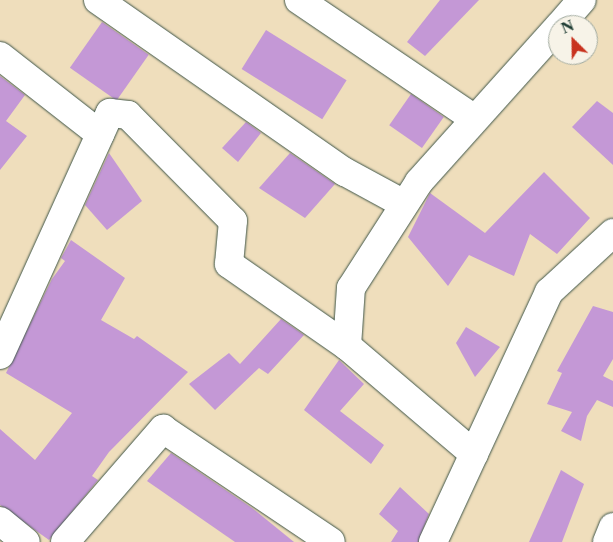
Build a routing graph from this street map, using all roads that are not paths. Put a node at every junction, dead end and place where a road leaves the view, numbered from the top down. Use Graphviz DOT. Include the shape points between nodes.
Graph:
graph roads {
  1 [pos="98,0"];
  2 [pos="299,0"];
  3 [pos="582,0"];
  4 [pos="569,15"];
  5 [pos="548,38"];
  6 [pos="0,56"];
  7 [pos="475,119"];
  8 [pos="100,134"];
  9 [pos="404,204"];
  10 [pos="613,233"];
  11 [pos="347,346"];
  12 [pos="0,355"];
  13 [pos="474,454"];
  14 [pos="0,521"];
  15 [pos="613,527"];
  16 [pos="26,542"];
  17 [pos="65,542"];
  18 [pos="331,542"];
  19 [pos="433,542"];
  20 [pos="607,542"];
  1 -- 9 [label="street" via="345,172"];
  2 -- 7 [label="street"];
  3 -- 4 [label="street"];
  5 -- 7 [label="street"];
  6 -- 8 [label="street"];
  7 -- 9 [label="street"];
  8 -- 11 [label="street" via="110,113 128,115 233,221 229,264"];
  8 -- 12 [label="street"];
  9 -- 11 [label="street" via="351,288"];
  10 -- 13 [label="street" via="549,292"];
  11 -- 13 [label="street"];
  13 -- 19 [label="street"];
  14 -- 16 [label="street"];
  15 -- 20 [label="street"];
  17 -- 18 [label="street" via="163,429"];
}
